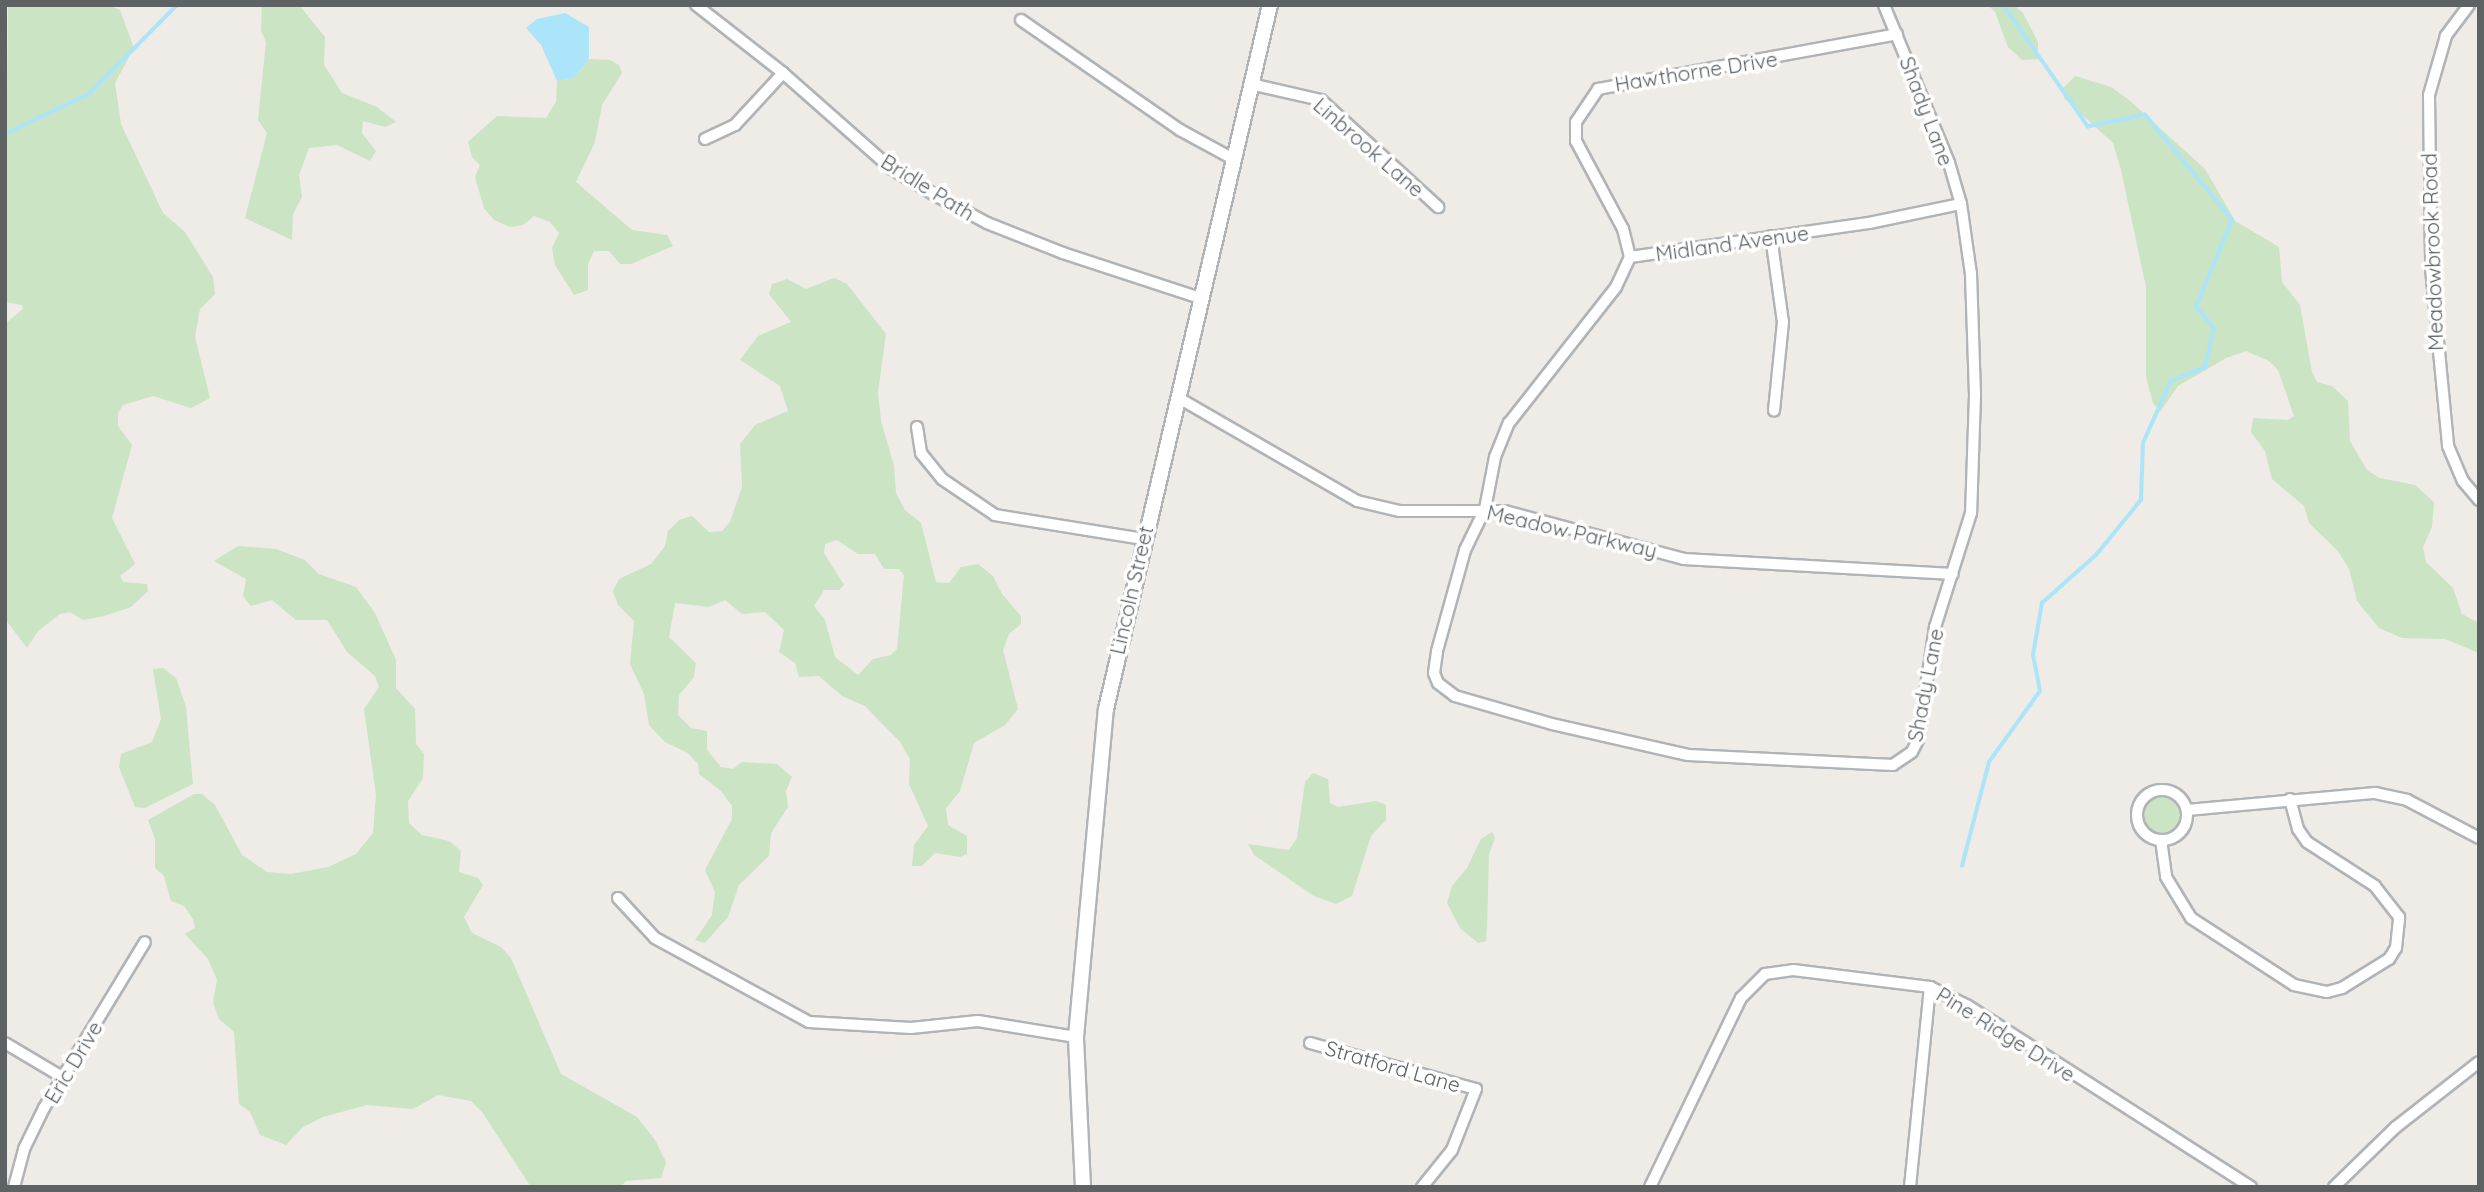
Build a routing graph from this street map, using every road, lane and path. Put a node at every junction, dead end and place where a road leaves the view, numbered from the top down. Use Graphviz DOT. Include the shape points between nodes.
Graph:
graph roads {
  1 [pos="696,5"];
  2 [pos="1270,5"];
  3 [pos="1884,5"];
  4 [pos="2469,5"];
  5 [pos="1021,19"];
  6 [pos="1897,34"];
  7 [pos="783,73"];
  8 [pos="1255,85"];
  9 [pos="705,139"];
  10 [pos="1235,160"];
  11 [pos="1961,204"];
  12 [pos="1438,207"];
  13 [pos="1770,236"];
  14 [pos="1630,257"];
  15 [pos="1200,298"];
  16 [pos="1177,397"];
  17 [pos="1774,411"];
  18 [pos="917,427"];
  19 [pos="2479,500"];
  20 [pos="1485,509"];
  21 [pos="1143,539"];
  22 [pos="1953,574"];
  23 [pos="2290,799"];
  24 [pos="2187,810"];
  25 [pos="2479,838"];
  26 [pos="2161,840"];
  27 [pos="618,898"];
  28 [pos="145,942"];
  29 [pos="1930,987"];
  30 [pos="1076,1037"];
  31 [pos="5,1043"];
  32 [pos="1310,1043"];
  33 [pos="2479,1062"];
  34 [pos="64,1079"];
  35 [pos="14,1187"];
  36 [pos="1083,1187"];
  37 [pos="1422,1187"];
  38 [pos="1650,1187"];
  39 [pos="1910,1187"];
  40 [pos="2251,1187"];
  41 [pos="2334,1187"];
  1 -- 7 [label="street, Bridle Path"];
  2 -- 8 [label="main road, Lincoln Street"];
  3 -- 6 [label="street, Shady Lane"];
  4 -- 19 [label="street, Meadowbrook Road" via="2446,36 2429,95 2431,268 2448,446 2463,481"];
  5 -- 10 [label="street" via="1180,130"];
  6 -- 11 [label="street, Shady Lane"];
  6 -- 14 [label="street, Hawthorne Drive" via="1598,89 1576,122 1576,141 1623,229"];
  7 -- 9 [label="street" via="735,125"];
  7 -- 15 [label="street, Bridle Path" via="891,169 935,195 988,223 1063,253"];
  8 -- 10 [label="main road, Lincoln Street"];
  8 -- 12 [label="street, Linbrook Lane" via="1321,100"];
  10 -- 15 [label="main road, Lincoln Street"];
  11 -- 13 [label="street, Midland Avenue"];
  11 -- 22 [label="street, Shady Lane" via="1971,274 1975,477 1965,537"];
  13 -- 14 [label="street, Midland Avenue"];
  13 -- 17 [label="street" via="1783,322"];
  14 -- 20 [label="street, Midland Avenue" via="1616,287 1509,423 1495,457"];
  15 -- 16 [label="main road, Lincoln Street"];
  16 -- 20 [label="street, Meadow Parkway" via="1357,501 1399,511"];
  16 -- 21 [label="main road, Lincoln Street"];
  18 -- 21 [label="street" via="921,453 942,479 995,515"];
  20 -- 22 [label="street, Meadow Parkway" via="1684,559"];
  20 -- 22 [label="street, Shady Lane" via="1465,550 1437,651 1434,673 1438,682 1455,696 1540,721 1688,755 1901,763 1918,740 1935,626"];
  21 -- 30 [label="main road, Lincoln Street" via="1099,755"];
  23 -- 24 [label="street"];
  23 -- 25 [label="street" via="2354,792 2391,796"];
  23 -- 26 [label="street" via="2298,829 2307,842 2375,886 2399,916 2396,948 2389,959 2342,988 2327,992 2294,985 2191,918 2165,877"];
  24 -- 26 [label="street" via="2183,829"];
  24 -- 26 [label="street" via="2172,792 2147,795 2137,816 2140,827"];
  27 -- 30 [label="street" via="655,938 809,1023 911,1028 978,1021"];
  28 -- 34 [label="street, Eric Drive"];
  29 -- 38 [label="street, Pine Ridge Drive" via="1793,970 1765,974 1741,998"];
  29 -- 39 [label="street"];
  29 -- 40 [label="street, Pine Ridge Drive" via="1968,1006"];
  30 -- 36 [label="main road, Lincoln Street"];
  31 -- 34 [label="street"];
  32 -- 37 [label="street, Stratford Lane" via="1476,1089 1452,1150"];
  33 -- 41 [label="street" via="2396,1127"];
  34 -- 35 [label="street, Eric Drive" via="24,1149"];
}
